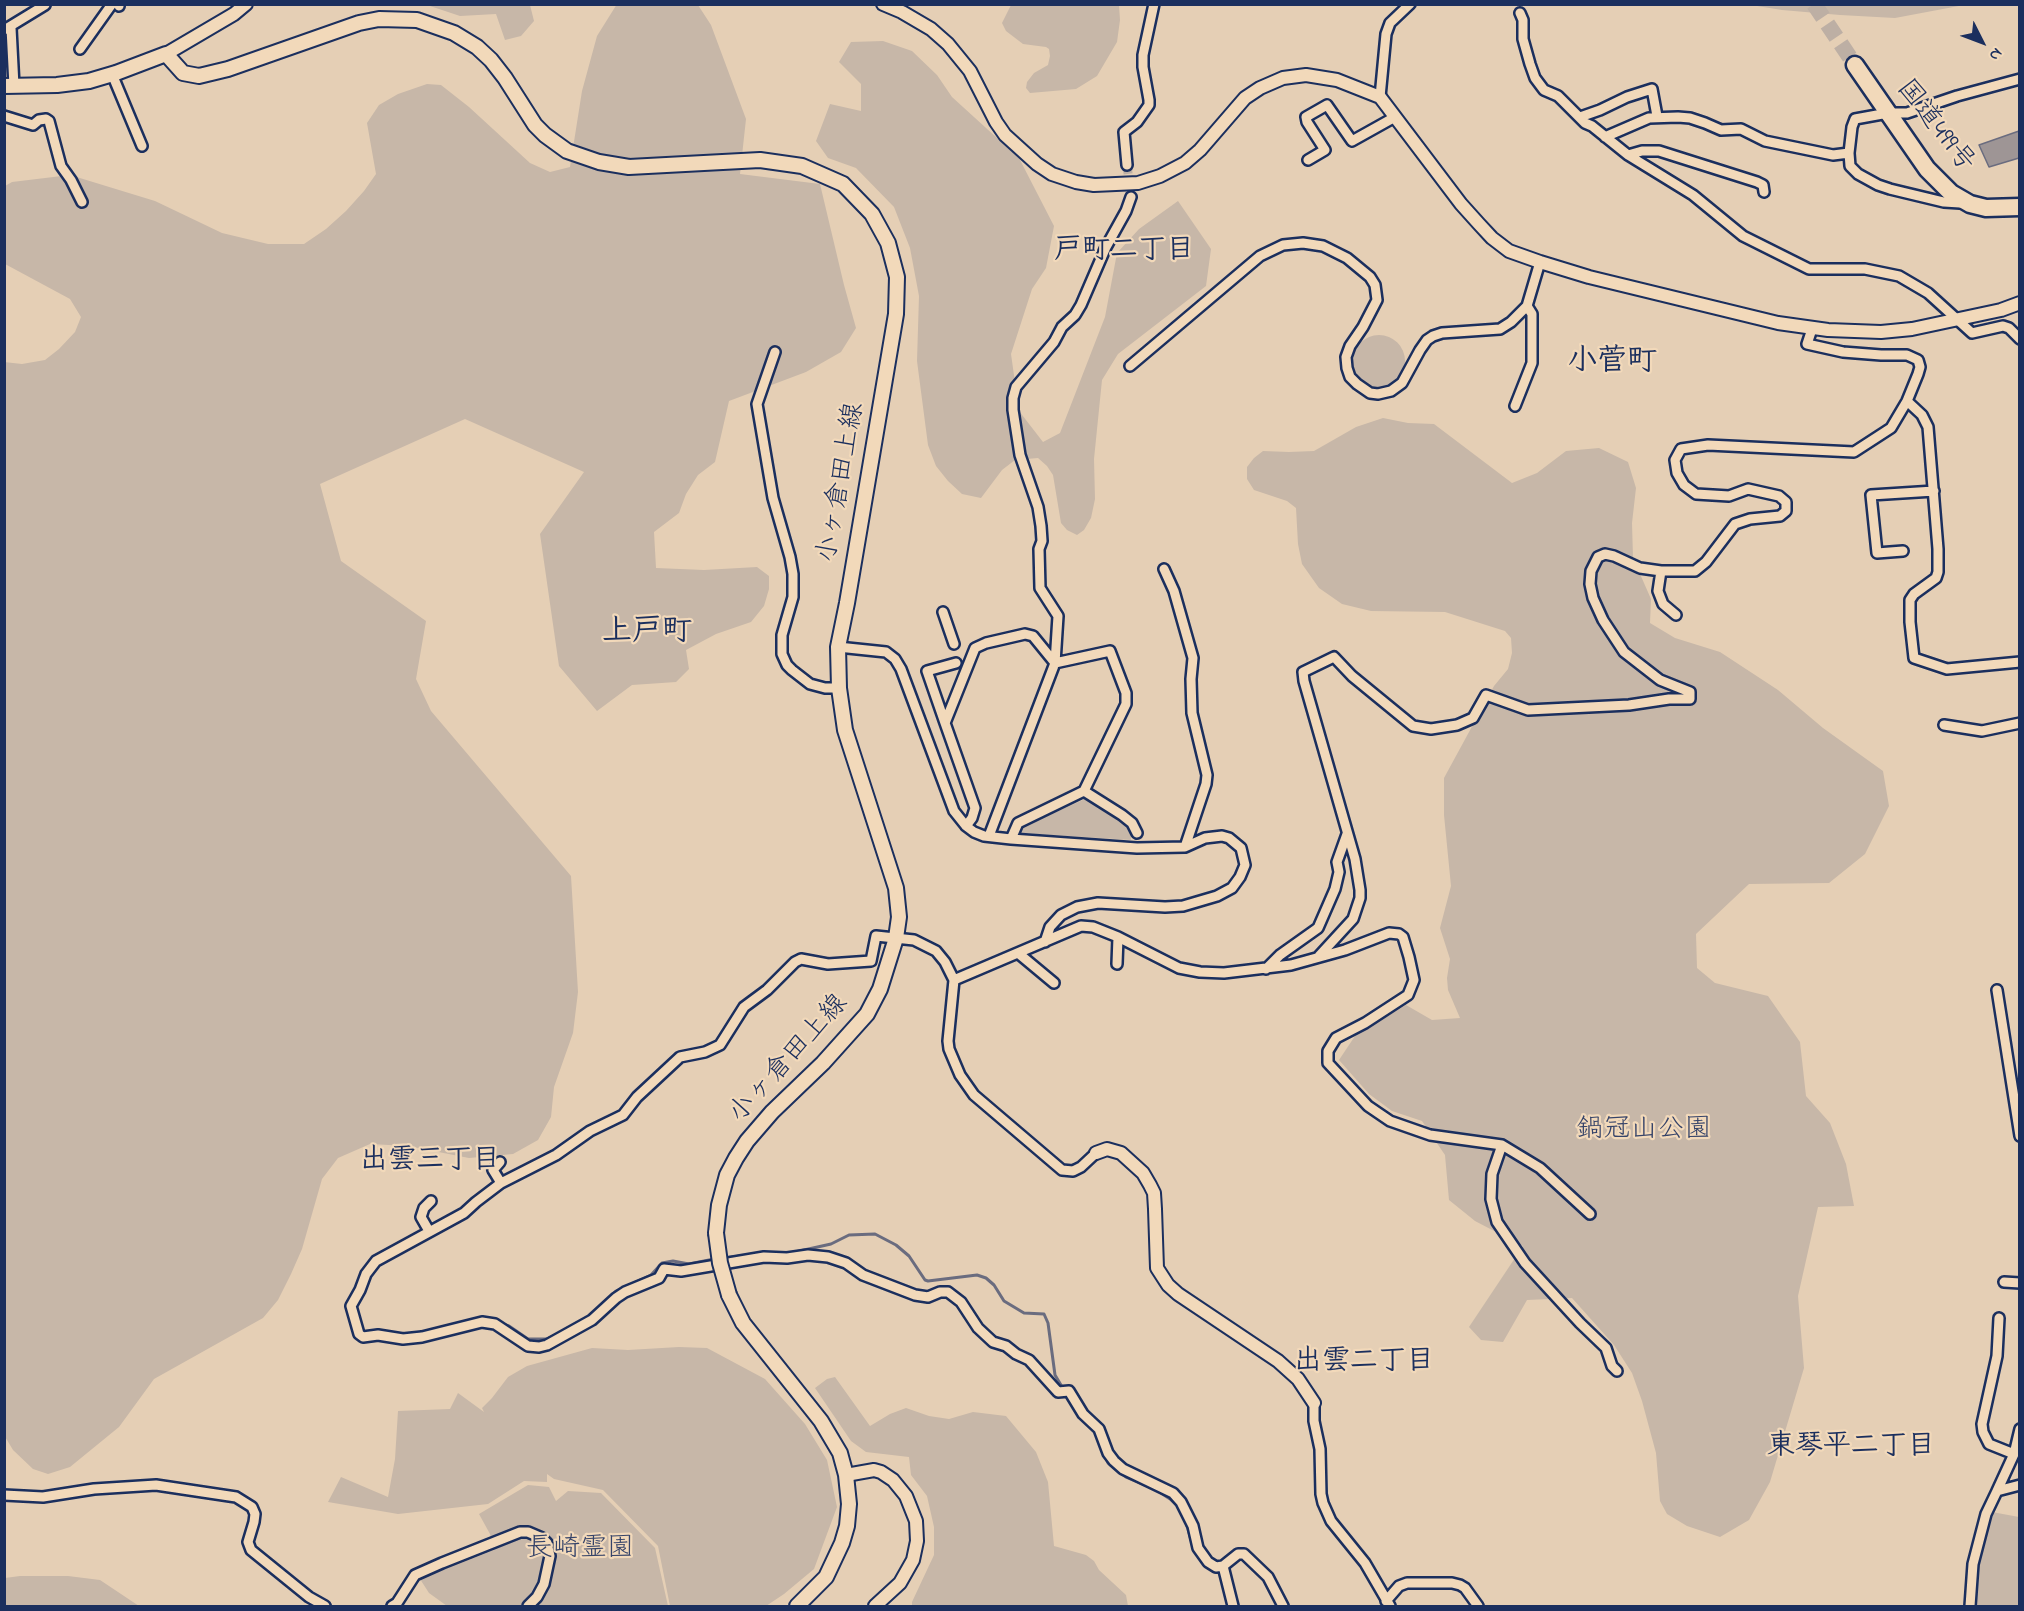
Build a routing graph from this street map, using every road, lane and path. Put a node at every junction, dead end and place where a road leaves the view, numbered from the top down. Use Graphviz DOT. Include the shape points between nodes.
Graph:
graph roads {
  1 [pos="246,4"];
  2 [pos="883,4"];
  3 [pos="1154,4"];
  4 [pos="1410,4"];
  5 [pos="45,5"];
  6 [pos="116,5"];
  7 [pos="903,8"];
  8 [pos="1520,13"];
  9 [pos="8,29"];
  10 [pos="80,49"];
  11 [pos="166,54"];
  12 [pos="1855,65"];
  13 [pos="112,74"];
  14 [pos="2019,79"];
  15 [pos="9,86"];
  16 [pos="1380,97"];
  17 [pos="1888,113"];
  18 [pos="4,116"];
  19 [pos="1657,116"];
  20 [pos="1395,117"];
  21 [pos="1580,117"];
  22 [pos="1605,137"];
  23 [pos="142,146"];
  24 [pos="1849,153"];
  25 [pos="1628,155"];
  26 [pos="1308,160"];
  27 [pos="1127,165"];
  28 [pos="1764,192"];
  29 [pos="1131,197"];
  30 [pos="82,202"];
  31 [pos="1970,204"];
  32 [pos="2019,207"];
  33 [pos="1540,262"];
  34 [pos="2019,303"];
  35 [pos="1527,306"];
  36 [pos="1957,320"];
  37 [pos="1812,329"];
  38 [pos="2019,339"];
  39 [pos="775,352"];
  40 [pos="1130,366"];
  41 [pos="1907,401"];
  42 [pos="1515,406"];
  43 [pos="1934,491"];
  44 [pos="1903,551"];
  45 [pos="1164,568"];
  46 [pos="1661,571"];
  47 [pos="943,612"];
  48 [pos="1676,615"];
  49 [pos="954,644"];
  50 [pos="838,647"];
  51 [pos="2019,662"];
  52 [pos="956,663"];
  53 [pos="1055,663"];
  54 [pos="839,688"];
  55 [pos="945,723"];
  56 [pos="2019,723"];
  57 [pos="1944,725"];
  58 [pos="1084,791"];
  59 [pos="966,826"];
  60 [pos="1137,833"];
  61 [pos="1347,834"];
  62 [pos="989,836"];
  63 [pos="1011,839"];
  64 [pos="1185,846"];
  65 [pos="1119,937"];
  66 [pos="896,938"];
  67 [pos="1045,942"];
  68 [pos="1018,953"];
  69 [pos="1319,956"];
  70 [pos="1117,964"];
  71 [pos="1266,969"];
  72 [pos="954,980"];
  73 [pos="1054,983"];
  74 [pos="1997,990"];
  75 [pos="2019,1136"];
  76 [pos="1502,1144"];
  77 [pos="1096,1154"];
  78 [pos="500,1162"];
  79 [pos="501,1183"];
  80 [pos="431,1201"];
  81 [pos="1590,1214"];
  82 [pos="429,1232"];
  83 [pos="2004,1282"];
  84 [pos="2019,1283"];
  85 [pos="1999,1318"];
  86 [pos="1617,1371"];
  87 [pos="1314,1403"];
  88 [pos="2019,1429"];
  89 [pos="2014,1454"];
  90 [pos="846,1475"];
  91 [pos="2019,1485"];
  92 [pos="1997,1491"];
  93 [pos="4,1495"];
  94 [pos="1223,1566"];
  95 [pos="1388,1604"];
  96 [pos="1281,1605"];
  97 [pos="325,1606"];
  98 [pos="392,1606"];
  99 [pos="528,1606"];
  100 [pos="797,1606"];
  101 [pos="875,1606"];
  102 [pos="1233,1606"];
  103 [pos="1478,1606"];
  104 [pos="1970,1606"];
  1 -- 11 [label="street"];
  2 -- 7 [label="street"];
  3 -- 27 [label="street" via="1143,55 1149,105 1124,132"];
  4 -- 16 [label="street" via="1390,23 1386,34"];
  5 -- 9 [label="street"];
  6 -- 10 [label="street"];
  7 -- 16 [label="street" via="958,55 996,122 1018,148 1052,174 1076,182 1138,183 1160,176 1200,150 1245,98 1283,78 1306,75 1337,80"];
  8 -- 21 [label="street" via="1535,78 1544,90 1558,96"];
  9 -- 15 [label="street"];
  11 -- 13 [label="main road"];
  11 -- 50 [label="main road, 小ヶ倉田上線" via="183,73 199,76 359,23 417,20 454,33 477,47 506,78 535,125 567,151 629,167 717,161 781,162 802,166 843,184 872,214 888,243 897,277 896,314"];
  12 -- 17 [label="highway, 国道499号"];
  13 -- 15 [label="main road" via="72,84"];
  13 -- 23 [label="street"];
  14 -- 17 [label="street" via="1906,114"];
  16 -- 20 [label="street"];
  17 -- 24 [label="street" via="1855,119"];
  17 -- 31 [label="highway, 国道499号" via="1937,180"];
  18 -- 30 [label="street" via="33,124 49,121 61,166"];
  19 -- 21 [label="street" via="1652,89"];
  19 -- 22 [label="street"];
  19 -- 24 [label="street" via="1690,118 1721,130 1741,129 1766,141 1833,155"];
  20 -- 26 [label="street" via="1352,141 1327,105 1306,117 1325,150"];
  20 -- 33 [label="street" via="1486,231 1509,250"];
  21 -- 22 [label="street"];
  22 -- 25 [label="street"];
  24 -- 31 [label="street" via="1850,166 1878,185 1944,202"];
  25 -- 28 [label="street" via="1659,151 1757,182 1763,185"];
  25 -- 36 [label="street" via="1693,195 1743,236 1803,267 1865,269 1899,276 1928,293"];
  29 -- 53 [label="street" via="1081,305 1016,387 1013,398 1020,455 1041,526 1040,588 1058,616"];
  31 -- 32 [label="highway, 国道499号" via="1986,208"];
  33 -- 35 [label="street"];
  33 -- 37 [label="street"];
  34 -- 36 [label="street"];
  35 -- 40 [label="street" via="1500,329 1433,336 1426,340 1402,383 1391,391 1370,393 1350,377 1346,357 1377,300 1375,285 1347,258 1323,246 1283,245 1260,256"];
  35 -- 42 [label="street" via="1532,314 1532,363"];
  36 -- 37 [label="street" via="1881,332"];
  36 -- 38 [label="street" via="1972,333 2003,326"];
  37 -- 41 [label="street" via="1807,344 1843,352 1907,355 1918,360 1920,368"];
  39 -- 54 [label="street" via="757,404 772,498 793,574 793,597 782,635 782,654 792,670 810,684"];
  41 -- 43 [label="street" via="1922,415 1928,428"];
  41 -- 46 [label="street" via="1891,428 1854,452 1708,445 1681,449 1675,460 1677,473 1696,494 1729,496 1748,489 1779,495 1787,506 1780,516 1735,524 1695,571"];
  43 -- 44 [label="street" via="1871,495 1877,553"];
  43 -- 51 [label="street" via="1938,572 1932,583 1910,600 1914,658 1947,669"];
  45 -- 64 [label="street" via="1193,658 1192,713 1208,775"];
  46 -- 48 [label="street" via="1658,591 1663,604"];
  46 -- 61 [label="street" via="1640,568 1605,554 1598,557 1592,571 1593,598 1624,652 1660,680 1690,692 1690,699 1528,710 1486,695 1473,718 1431,729 1413,726 1334,657 1303,672"];
  47 -- 49 [label="street"];
  50 -- 54 [label="main road, 小ヶ倉田上線"];
  50 -- 59 [label="street" via="886,652 895,659 954,811"];
  52 -- 55 [label="street" via="927,671"];
  53 -- 55 [label="street" via="1033,636 1025,634 975,648"];
  53 -- 58 [label="street" via="1110,651 1126,693 1126,704"];
  53 -- 62 [label="street"];
  54 -- 66 [label="main road, 小ヶ倉田上線" via="845,730 896,888"];
  55 -- 59 [label="street" via="975,808"];
  56 -- 57 [label="street" via="1982,731"];
  58 -- 60 [label="street" via="1122,815"];
  58 -- 63 [label="street" via="1018,823"];
  59 -- 62 [label="street"];
  61 -- 69 [label="street" via="1359,876 1360,898 1353,919"];
  61 -- 71 [label="street" via="1337,862 1335,889 1318,928"];
  62 -- 63 [label="street"];
  63 -- 64 [label="street" via="1137,848"];
  64 -- 67 [label="street" via="1213,836 1229,838 1244,854 1240,877 1232,888 1217,896 1183,906 1098,903 1077,907 1061,915 1050,927"];
  65 -- 67 [label="street" via="1081,926"];
  65 -- 70 [label="street"];
  65 -- 71 [label="street" via="1179,968 1224,974"];
  66 -- 72 [label="street" via="914,940 936,951"];
  66 -- 79 [label="street" via="876,936 871,961 795,962 744,1007 720,1045 680,1057 623,1114"];
  66 -- 90 [label="main road, 小ヶ倉田上線, bridge" via="884,979 867,1014 772,1112 736,1158 727,1175 716,1233 720,1263 742,1323 826,1428 840,1453"];
  67 -- 68 [label="street"];
  68 -- 72 [label="street"];
  68 -- 73 [label="street"];
  69 -- 71 [label="street"];
  69 -- 76 [label="street" via="1389,933 1400,934 1414,980 1408,995 1336,1038 1328,1051 1328,1063 1368,1106 1390,1121 1430,1135"];
  72 -- 77 [label="street" via="949,1049 974,1095 1062,1170 1073,1171"];
  74 -- 75 [label="street"];
  76 -- 81 [label="street" via="1540,1168"];
  76 -- 86 [label="street" via="1492,1173 1491,1199 1497,1222 1525,1263 1606,1348"];
  77 -- 87 [label="street" via="1107,1149 1121,1152 1150,1185 1154,1193 1157,1268 1168,1285 1278,1361 1298,1379"];
  78 -- 79 [label="street" via="494,1170"];
  79 -- 82 [label="street" via="464,1213"];
  80 -- 82 [label="street" via="421,1217"];
  82 -- 94 [label="street" via="382,1257 366,1274 351,1306 363,1337 378,1335 403,1340 482,1322 495,1324 528,1346 539,1347 592,1320 625,1292 659,1278 664,1269 681,1270 764,1257 828,1257 915,1295 928,1297 948,1292 993,1342 1029,1360 1062,1392 1069,1391 1083,1414 1099,1429 1112,1459 1123,1469 1173,1494 1188,1512 1202,1556 1216,1567"];
  83 -- 84 [label="street"];
  85 -- 89 [label="street" via="1997,1356 1982,1424 1989,1444"];
  87 -- 95 [label="street" via="1323,1503 1331,1521 1365,1563"];
  88 -- 89 [label="street"];
  89 -- 92 [label="street"];
  90 -- 100 [label="main road, 小ヶ倉田上線" via="849,1504 842,1543 826,1576"];
  90 -- 101 [label="street" via="881,1472 906,1496 916,1521 913,1560 900,1583"];
  91 -- 92 [label="street"];
  92 -- 104 [label="street" via="1986,1514 1973,1564"];
  93 -- 97 [label="street" via="43,1497 156,1485 236,1497 252,1507 255,1514 248,1542 251,1550"];
  94 -- 96 [label="street" via="1244,1554 1268,1577"];
  94 -- 102 [label="street"];
  95 -- 103 [label="street" via="1399,1586 1407,1583 1452,1583 1465,1588"];
  98 -- 99 [label="street" via="398,1603 415,1575 528,1532 547,1543 550,1556 544,1584"];
}
